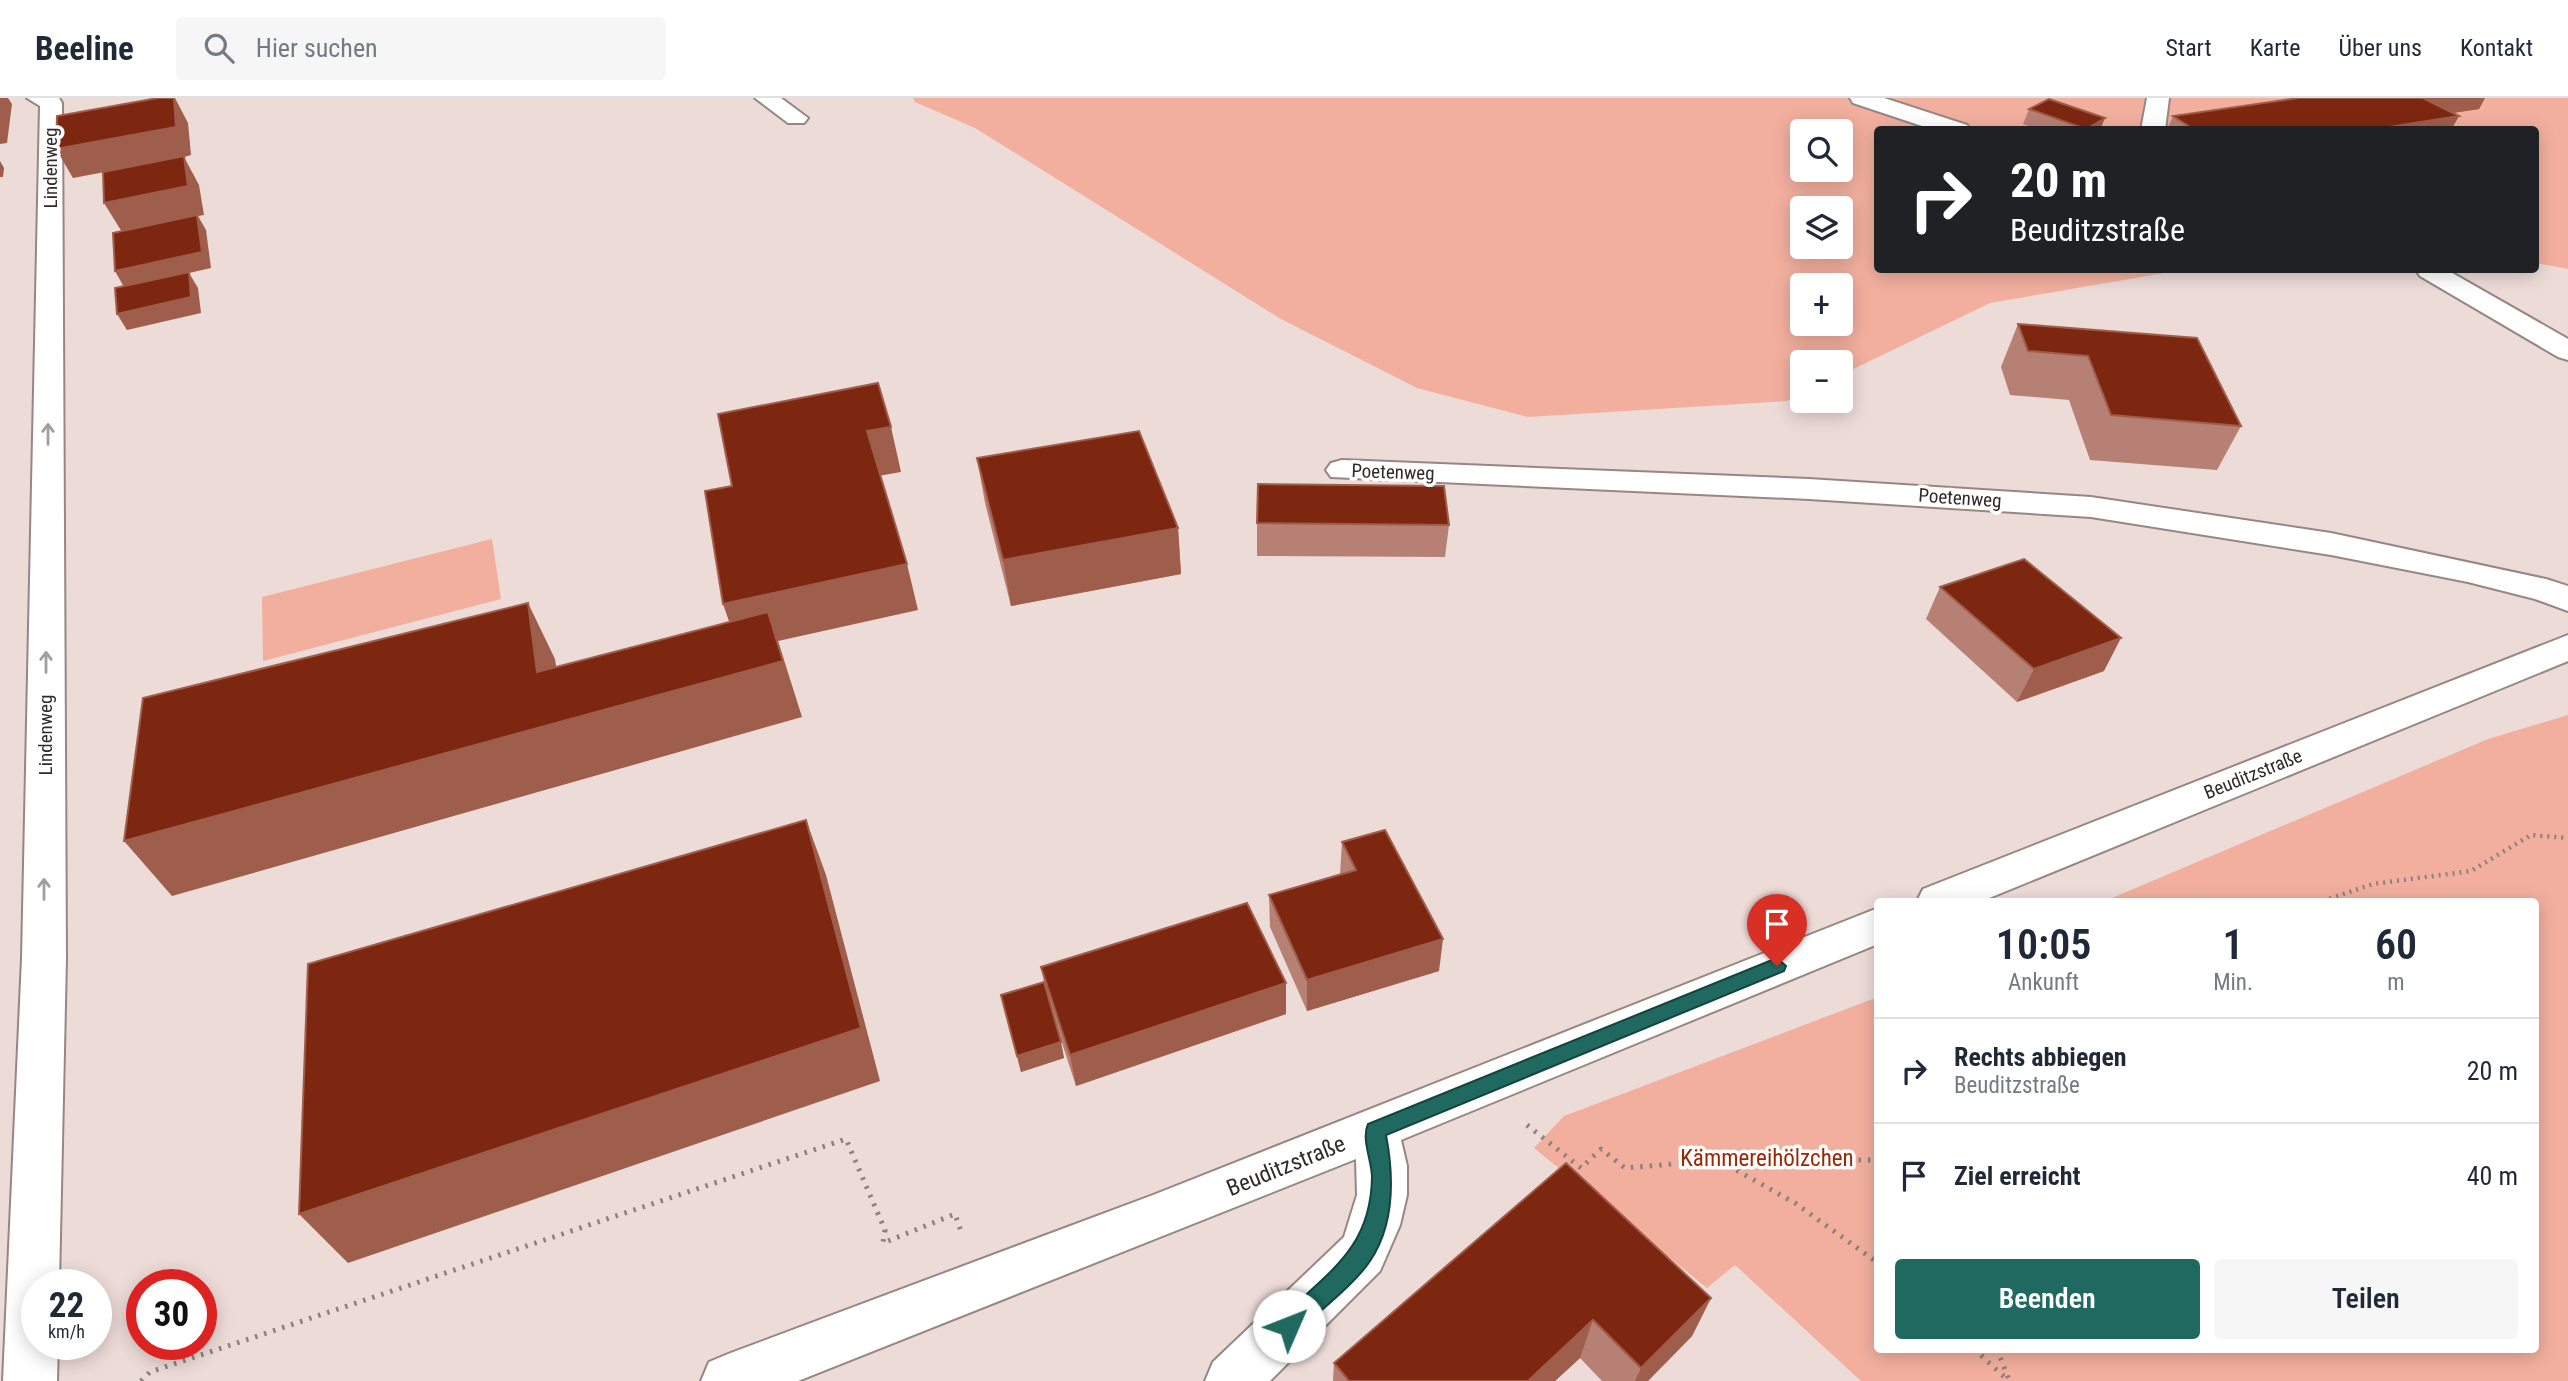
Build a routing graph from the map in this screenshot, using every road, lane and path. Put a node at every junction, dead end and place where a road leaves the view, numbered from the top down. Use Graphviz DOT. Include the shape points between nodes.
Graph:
graph roads {
  1 [pos="38,98"];
  2 [pos="766,98"];
  3 [pos="1861,98"];
  4 [pos="2158,98"];
  5 [pos="796,118"];
  6 [pos="1947,126"];
  7 [pos="2153,126"];
  8 [pos="2434,273"];
  9 [pos="2568,351"];
  10 [pos="1342,470"];
  11 [pos="2568,600"];
  12 [pos="2568,647"];
  13 [pos="2568,838"];
  14 [pos="1945,898"];
  15 [pos="2332,898"];
  16 [pos="1874,927"];
  17 [pos="1375,1130"];
  18 [pos="1553,1145"];
  19 [pos="1718,1159"];
  20 [pos="1874,1160"];
  21 [pos="885,1230"];
  22 [pos="1874,1260"];
  23 [pos="1978,1353"];
  24 [pos="1999,1353"];
  25 [pos="30,1381"];
  26 [pos="141,1381"];
  27 [pos="728,1381"];
  28 [pos="1232,1381"];
  29 [pos="2010,1381"];
  25 -- 1 [label="street, Lindenweg, one-way" via="44,958 51,103"];
  2 -- 5 [label="street"];
  3 -- 6 [label="street"];
  4 -- 7 [label="street"];
  8 -- 9 [label="street"];
  10 -- 11 [label="street, Poetenweg" via="1809,489 2091,507 2368,551 2481,574"];
  12 -- 14 [label="street, Beuditzstraße"];
  13 -- 15 [label="path" via="2530,835 2471,871 2373,884"];
  16 -- 17 [label="street, Beuditzstraße"];
  17 -- 27 [label="street, Beuditzstraße"];
  17 -- 28 [label="street" via="1382,1195 1362,1254"];
  18 -- 19 [label="path" via="1581,1168 1601,1149 1625,1168"];
  19 -- 20 [label="path"];
  19 -- 22 [label="path" via="1795,1203"];
  21 -- 26 [label="path" via="846,1139 150,1372"];
  23 -- 29 [label="path"];
  24 -- 29 [label="path"];
}
